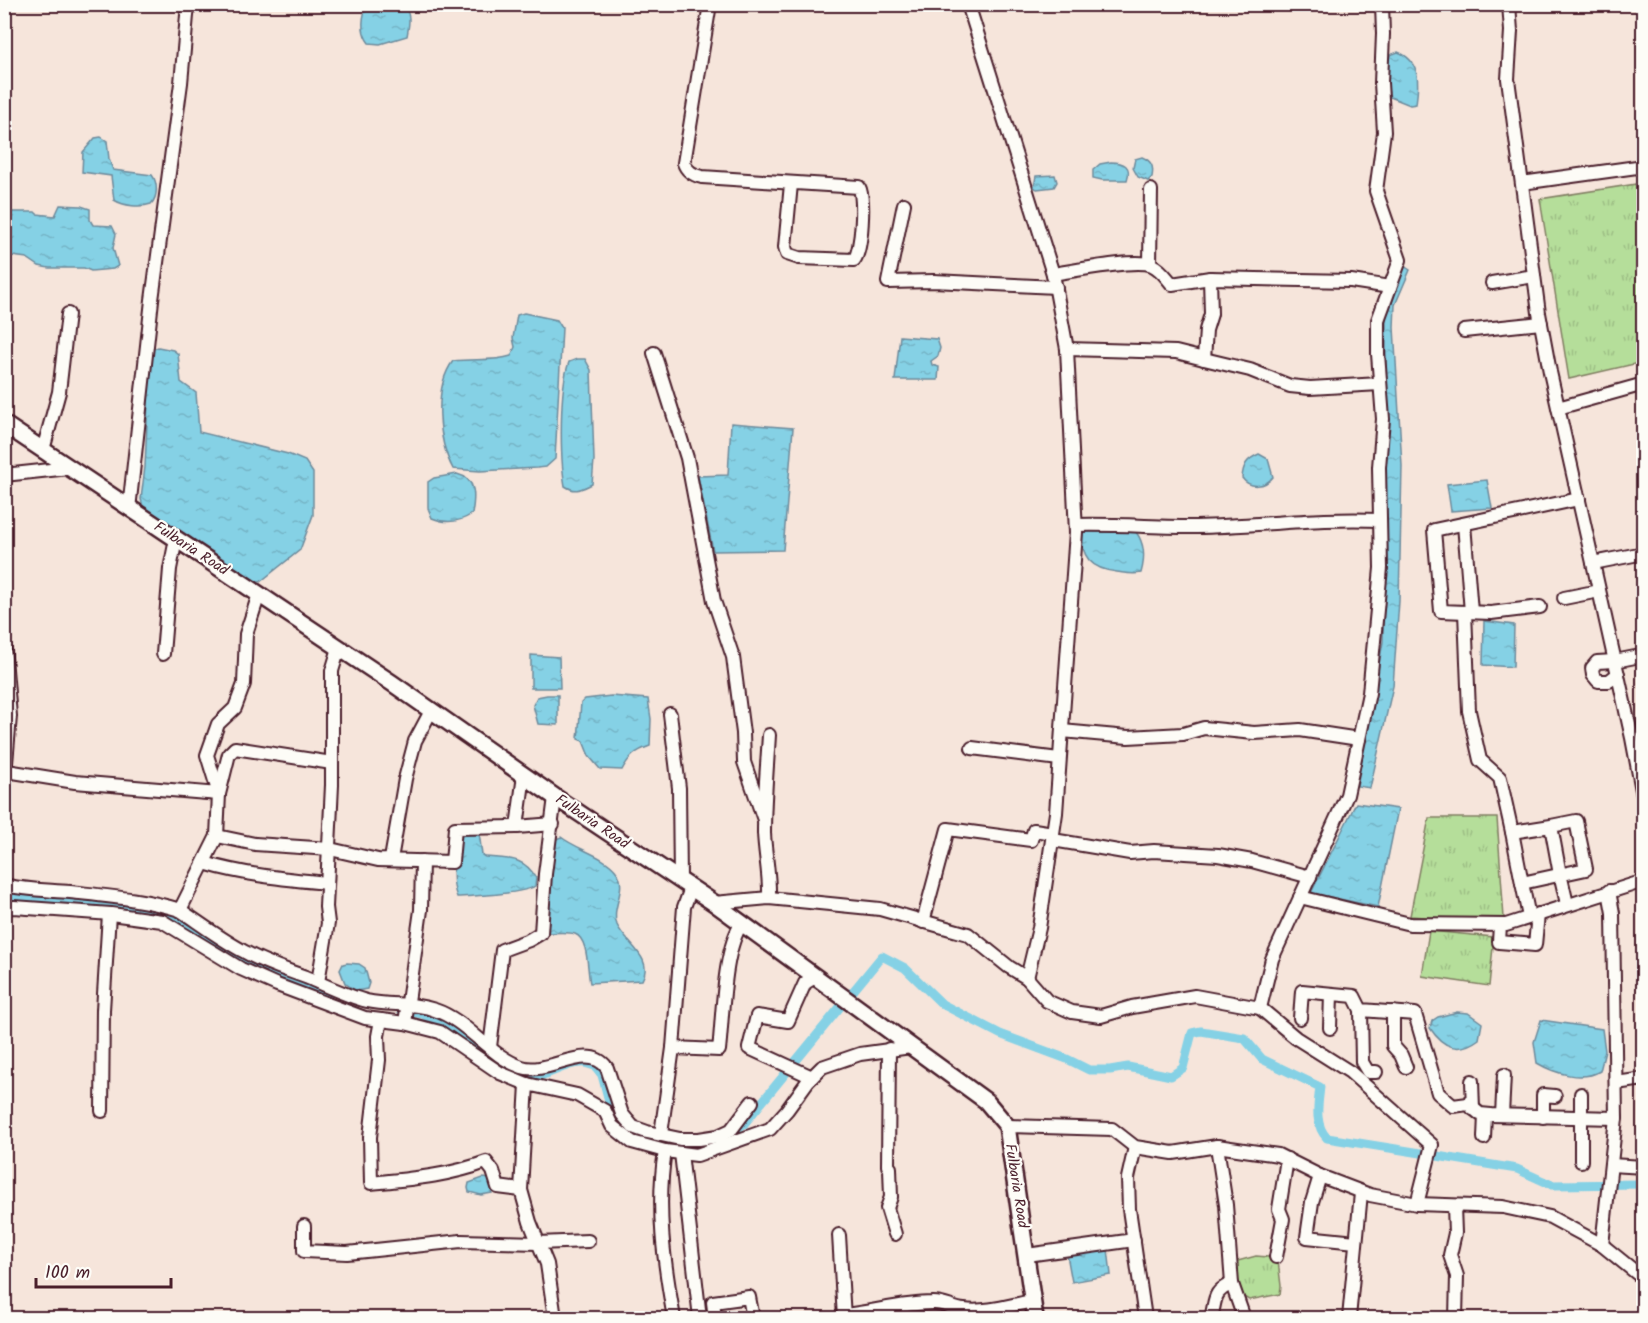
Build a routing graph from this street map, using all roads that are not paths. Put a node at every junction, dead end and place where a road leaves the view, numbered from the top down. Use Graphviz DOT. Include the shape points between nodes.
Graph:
graph roads {
  1 [pos="188,4"];
  2 [pos="710,4"];
  3 [pos="968,4"];
  4 [pos="1382,4"];
  5 [pos="1509,4"];
  6 [pos="1644,166"];
  7 [pos="1522,183"];
  8 [pos="791,184"];
  9 [pos="1151,190"];
  10 [pos="904,204"];
  11 [pos="1150,264"];
  12 [pos="1534,276"];
  13 [pos="1210,278"];
  14 [pos="1055,281"];
  15 [pos="1492,283"];
  16 [pos="1390,287"];
  17 [pos="68,314"];
  18 [pos="1541,323"];
  19 [pos="1464,331"];
  20 [pos="1066,349"];
  21 [pos="654,353"];
  22 [pos="1204,359"];
  23 [pos="1380,384"];
  24 [pos="1644,384"];
  25 [pos="1558,408"];
  26 [pos="4,424"];
  27 [pos="43,450"];
  28 [pos="69,468"];
  29 [pos="4,475"];
  30 [pos="1579,499"];
  31 [pos="129,508"];
  32 [pos="1380,520"];
  33 [pos="1464,524"];
  34 [pos="1076,525"];
  35 [pos="176,539"];
  36 [pos="1644,553"];
  37 [pos="1593,563"];
  38 [pos="1599,591"];
  39 [pos="259,594"];
  40 [pos="1564,598"];
  41 [pos="1540,607"];
  42 [pos="1468,612"];
  43 [pos="4,646"];
  44 [pos="339,648"];
  45 [pos="163,654"];
  46 [pos="1640,656"];
  47 [pos="1615,661"];
  48 [pos="1618,674"];
  49 [pos="432,711"];
  50 [pos="670,714"];
  51 [pos="1062,731"];
  52 [pos="768,735"];
  53 [pos="1359,739"];
  54 [pos="972,748"];
  55 [pos="1059,759"];
  56 [pos="332,763"];
  57 [pos="7,771"];
  58 [pos="524,776"];
  59 [pos="4,787"];
  60 [pos="219,794"];
  61 [pos="555,797"];
  62 [pos="1644,801"];
  63 [pos="764,820"];
  64 [pos="552,824"];
  65 [pos="1551,826"];
  66 [pos="517,827"];
  67 [pos="1512,832"];
  68 [pos="216,836"];
  69 [pos="1053,836"];
  70 [pos="330,849"];
  71 [pos="391,859"];
  72 [pos="422,861"];
  73 [pos="204,863"];
  74 [pos="1560,876"];
  75 [pos="1310,877"];
  76 [pos="1644,881"];
  77 [pos="327,883"];
  78 [pos="1522,883"];
  79 [pos="685,884"];
  80 [pos="4,885"];
  81 [pos="1609,891"];
  82 [pos="1300,897"];
  83 [pos="769,898"];
  84 [pos="714,903"];
  85 [pos="1567,904"];
  86 [pos="4,908"];
  87 [pos="180,910"];
  88 [pos="109,914"];
  89 [pos="1533,916"];
  90 [pos="923,922"];
  91 [pos="742,923"];
  92 [pos="1500,925"];
  93 [pos="815,977"];
  94 [pos="1027,978"];
  95 [pos="318,982"];
  96 [pos="1331,994"];
  97 [pos="408,1004"];
  98 [pos="1260,1008"];
  99 [pos="1361,1010"];
  100 [pos="1393,1012"];
  101 [pos="1300,1018"];
  102 [pos="381,1020"];
  103 [pos="405,1023"];
  104 [pos="1330,1028"];
  105 [pos="490,1047"];
  106 [pos="911,1047"];
  107 [pos="673,1048"];
  108 [pos="889,1049"];
  109 [pos="1406,1067"];
  110 [pos="1376,1072"];
  111 [pos="1504,1075"];
  112 [pos="812,1077"];
  113 [pos="1644,1079"];
  114 [pos="1472,1081"];
  115 [pos="1616,1083"];
  116 [pos="527,1084"];
  117 [pos="1581,1094"];
  118 [pos="1555,1096"];
  119 [pos="752,1102"];
  120 [pos="1473,1109"];
  121 [pos="102,1111"];
  122 [pos="1485,1114"];
  123 [pos="1502,1115"];
  124 [pos="1543,1117"];
  125 [pos="1581,1118"];
  126 [pos="1616,1118"];
  127 [pos="1007,1126"];
  128 [pos="662,1134"];
  129 [pos="1484,1138"];
  130 [pos="1217,1146"];
  131 [pos="1135,1147"];
  132 [pos="665,1150"];
  133 [pos="681,1153"];
  134 [pos="1287,1159"];
  135 [pos="1581,1161"];
  136 [pos="1611,1164"];
  137 [pos="1644,1167"];
  138 [pos="1320,1176"];
  139 [pos="521,1190"];
  140 [pos="1361,1193"];
  141 [pos="1417,1204"];
  142 [pos="1454,1206"];
  143 [pos="304,1226"];
  144 [pos="895,1234"];
  145 [pos="839,1235"];
  146 [pos="1134,1240"];
  147 [pos="588,1241"];
  148 [pos="1356,1242"];
  149 [pos="538,1243"];
  150 [pos="1602,1245"];
  151 [pos="1027,1255"];
  152 [pos="1276,1257"];
  153 [pos="1644,1279"];
  154 [pos="1232,1284"];
  155 [pos="1033,1301"];
  156 [pos="844,1317"];
  157 [pos="555,1318"];
  158 [pos="674,1318"];
  159 [pos="700,1318"];
  160 [pos="715,1318"];
  161 [pos="753,1318"];
  162 [pos="1035,1318"];
  163 [pos="1145,1318"];
  164 [pos="1211,1318"];
  165 [pos="1244,1318"];
  166 [pos="1349,1318"];
  167 [pos="1456,1318"];
  1 -- 31 [label="street"];
  2 -- 8 [label="street" via="686,168 702,177"];
  3 -- 14 [label="street"];
  4 -- 16 [label="street" via="1384,132 1376,191 1400,260"];
  5 -- 7 [label="street" via="1508,79"];
  6 -- 7 [label="street"];
  7 -- 12 [label="street"];
  8 -- 8 [label="street" via="787,254 854,260 860,243 859,187"];
  9 -- 11 [label="street"];
  10 -- 14 [label="street" via="888,282"];
  11 -- 13 [label="street" via="1173,284"];
  11 -- 14 [label="street" via="1110,265"];
  12 -- 15 [label="street"];
  12 -- 18 [label="street"];
  13 -- 16 [label="street" via="1351,282"];
  13 -- 22 [label="street" via="1211,314"];
  14 -- 20 [label="street"];
  16 -- 23 [label="street" via="1378,321"];
  17 -- 27 [label="street" via="59,392"];
  18 -- 19 [label="street"];
  18 -- 25 [label="street"];
  20 -- 22 [label="street" via="1176,352"];
  20 -- 34 [label="street"];
  21 -- 63 [label="street" via="687,458 714,601 733,657 744,762"];
  22 -- 23 [label="street" via="1250,370 1290,386"];
  23 -- 32 [label="street"];
  24 -- 25 [label="street"];
  25 -- 30 [label="street"];
  26 -- 27 [label="main road, Fulbaria Road"];
  27 -- 28 [label="main road, Fulbaria Road"];
  28 -- 29 [label="street"];
  28 -- 31 [label="main road, Fulbaria Road"];
  30 -- 33 [label="street"];
  30 -- 37 [label="street"];
  31 -- 35 [label="main road, Fulbaria Road"];
  32 -- 34 [label="street" via="1195,527"];
  32 -- 53 [label="street" via="1381,568 1368,693"];
  33 -- 42 [label="street"];
  33 -- 42 [label="street" via="1434,530 1441,611"];
  34 -- 51 [label="street"];
  35 -- 39 [label="main road, Fulbaria Road"];
  35 -- 45 [label="street"];
  36 -- 37 [label="street"];
  37 -- 38 [label="street"];
  38 -- 40 [label="street"];
  38 -- 47 [label="street"];
  39 -- 44 [label="main road, Fulbaria Road"];
  39 -- 60 [label="street" via="246,634 244,684 235,708 218,724 207,755"];
  41 -- 42 [label="street"];
  42 -- 67 [label="street" via="1469,711 1480,760 1500,778"];
  43 -- 57 [label="street" via="10,716"];
  44 -- 49 [label="main road, Fulbaria Road"];
  44 -- 56 [label="street" via="332,671"];
  46 -- 47 [label="street"];
  47 -- 48 [label="street"];
  47 -- 48 [label="street" via="1597,662 1592,668 1593,675 1598,681 1609,681"];
  48 -- 62 [label="street"];
  49 -- 58 [label="main road, Fulbaria Road"];
  49 -- 71 [label="street" via="415,741"];
  50 -- 79 [label="street"];
  51 -- 53 [label="street" via="1128,737 1183,734 1203,728 1254,733 1300,730"];
  51 -- 55 [label="street"];
  52 -- 63 [label="street"];
  53 -- 75 [label="street" via="1347,795"];
  54 -- 55 [label="street"];
  55 -- 69 [label="street"];
  56 -- 60 [label="street" via="235,748 229,754"];
  56 -- 70 [label="street"];
  57 -- 59 [label="street"];
  57 -- 60 [label="street" via="75,782"];
  58 -- 61 [label="main road, Fulbaria Road"];
  58 -- 66 [label="street"];
  60 -- 68 [label="street"];
  61 -- 64 [label="street"];
  61 -- 79 [label="main road, Fulbaria Road"];
  63 -- 83 [label="street"];
  64 -- 66 [label="street"];
  64 -- 105 [label="street" via="541,933 502,950"];
  65 -- 67 [label="street"];
  65 -- 74 [label="street"];
  65 -- 74 [label="street" via="1576,821 1586,869"];
  66 -- 72 [label="street" via="455,828 452,862"];
  67 -- 78 [label="street"];
  68 -- 70 [label="street" via="255,844"];
  68 -- 73 [label="street"];
  69 -- 75 [label="street" via="1130,853 1218,855"];
  69 -- 90 [label="street" via="1034,830 1032,840 948,829"];
  69 -- 94 [label="street"];
  70 -- 71 [label="street" via="378,860"];
  70 -- 77 [label="street"];
  71 -- 72 [label="street"];
  72 -- 97 [label="street" via="421,910"];
  73 -- 77 [label="street" via="231,872"];
  73 -- 87 [label="street"];
  74 -- 78 [label="street"];
  74 -- 85 [label="street"];
  75 -- 82 [label="street"];
  76 -- 81 [label="street"];
  77 -- 95 [label="street" via="328,923"];
  78 -- 89 [label="street"];
  79 -- 84 [label="main road, Fulbaria Road"];
  79 -- 107 [label="street"];
  80 -- 87 [label="street" via="124,898"];
  81 -- 85 [label="street"];
  81 -- 115 [label="street" via="1613,913"];
  82 -- 92 [label="street" via="1410,924"];
  82 -- 98 [label="street" via="1272,959"];
  83 -- 84 [label="street"];
  83 -- 90 [label="street" via="880,909"];
  84 -- 91 [label="main road, Fulbaria Road"];
  85 -- 89 [label="street"];
  86 -- 88 [label="street"];
  87 -- 95 [label="street" via="246,953"];
  88 -- 102 [label="street" via="162,921 241,969 328,1005"];
  88 -- 121 [label="street"];
  89 -- 92 [label="street"];
  89 -- 92 [label="street" via="1535,945 1499,942"];
  90 -- 94 [label="street" via="968,934"];
  91 -- 93 [label="main road, Fulbaria Road"];
  91 -- 107 [label="street" via="735,933 728,970 719,1050"];
  93 -- 106 [label="main road, Fulbaria Road"];
  93 -- 112 [label="street" via="805,983 788,1021 757,1016 749,1048"];
  94 -- 98 [label="street" via="1047,1001 1072,1012 1101,1016 1195,996"];
  95 -- 97 [label="street" via="368,1001"];
  96 -- 99 [label="street" via="1354,996"];
  96 -- 101 [label="street" via="1302,991"];
  96 -- 104 [label="street"];
  97 -- 103 [label="street"];
  97 -- 105 [label="street" via="436,1010"];
  98 -- 141 [label="street" via="1296,1038 1350,1072 1432,1145"];
  99 -- 100 [label="street"];
  99 -- 110 [label="street" via="1362,1062 1368,1072"];
  100 -- 109 [label="street" via="1393,1046"];
  100 -- 120 [label="street" via="1415,1014 1438,1093 1453,1106 1468,1104"];
  102 -- 103 [label="street"];
  102 -- 139 [label="street" via="370,1137 371,1183 428,1177 486,1162 498,1187"];
  103 -- 116 [label="street" via="440,1032 500,1073"];
  105 -- 128 [label="street" via="523,1068 545,1068 578,1058 595,1058 608,1068 622,1114 633,1127"];
  106 -- 108 [label="street"];
  106 -- 127 [label="main road, Fulbaria Road" via="986,1101"];
  107 -- 128 [label="street"];
  108 -- 112 [label="street" via="833,1063"];
  108 -- 144 [label="street" via="891,1197 887,1208"];
  111 -- 123 [label="street"];
  112 -- 133 [label="street" via="770,1129 697,1155"];
  113 -- 115 [label="street"];
  114 -- 120 [label="street"];
  115 -- 126 [label="street"];
  116 -- 132 [label="street" via="577,1095 605,1111 612,1126 632,1142"];
  116 -- 139 [label="street"];
  117 -- 125 [label="street"];
  118 -- 124 [label="street" via="1543,1095"];
  119 -- 128 [label="street" via="731,1131 718,1136 681,1139"];
  120 -- 122 [label="street"];
  122 -- 123 [label="street"];
  122 -- 129 [label="street"];
  123 -- 124 [label="street"];
  124 -- 125 [label="street"];
  125 -- 126 [label="street"];
  125 -- 135 [label="street"];
  126 -- 136 [label="street"];
  127 -- 131 [label="street" via="1112,1129"];
  127 -- 151 [label="main road, Fulbaria Road"];
  130 -- 131 [label="street" via="1173,1153"];
  130 -- 134 [label="street"];
  130 -- 154 [label="street"];
  131 -- 146 [label="street" via="1128,1178"];
  132 -- 133 [label="street"];
  132 -- 158 [label="street" via="661,1227"];
  133 -- 159 [label="street"];
  134 -- 138 [label="street"];
  134 -- 152 [label="street"];
  136 -- 137 [label="street"];
  136 -- 150 [label="street"];
  138 -- 140 [label="street"];
  138 -- 148 [label="street" via="1307,1237"];
  139 -- 149 [label="street"];
  140 -- 141 [label="street"];
  140 -- 148 [label="street"];
  141 -- 142 [label="street"];
  142 -- 150 [label="street" via="1503,1207 1550,1217"];
  142 -- 167 [label="street" via="1455,1233 1450,1255 1456,1273"];
  143 -- 149 [label="street" via="304,1251 347,1253 461,1241"];
  145 -- 156 [label="street"];
  146 -- 151 [label="street"];
  146 -- 163 [label="street"];
  147 -- 149 [label="street"];
  148 -- 166 [label="street"];
  149 -- 157 [label="street" via="547,1264"];
  150 -- 153 [label="street"];
  151 -- 155 [label="main road, Fulbaria Road"];
  154 -- 164 [label="street" via="1221,1288"];
  154 -- 165 [label="street"];
  155 -- 156 [label="street" via="964,1310 936,1302 908,1304"];
  155 -- 162 [label="main road, Fulbaria Road"];
  160 -- 161 [label="street" via="713,1302 749,1297"];
}
